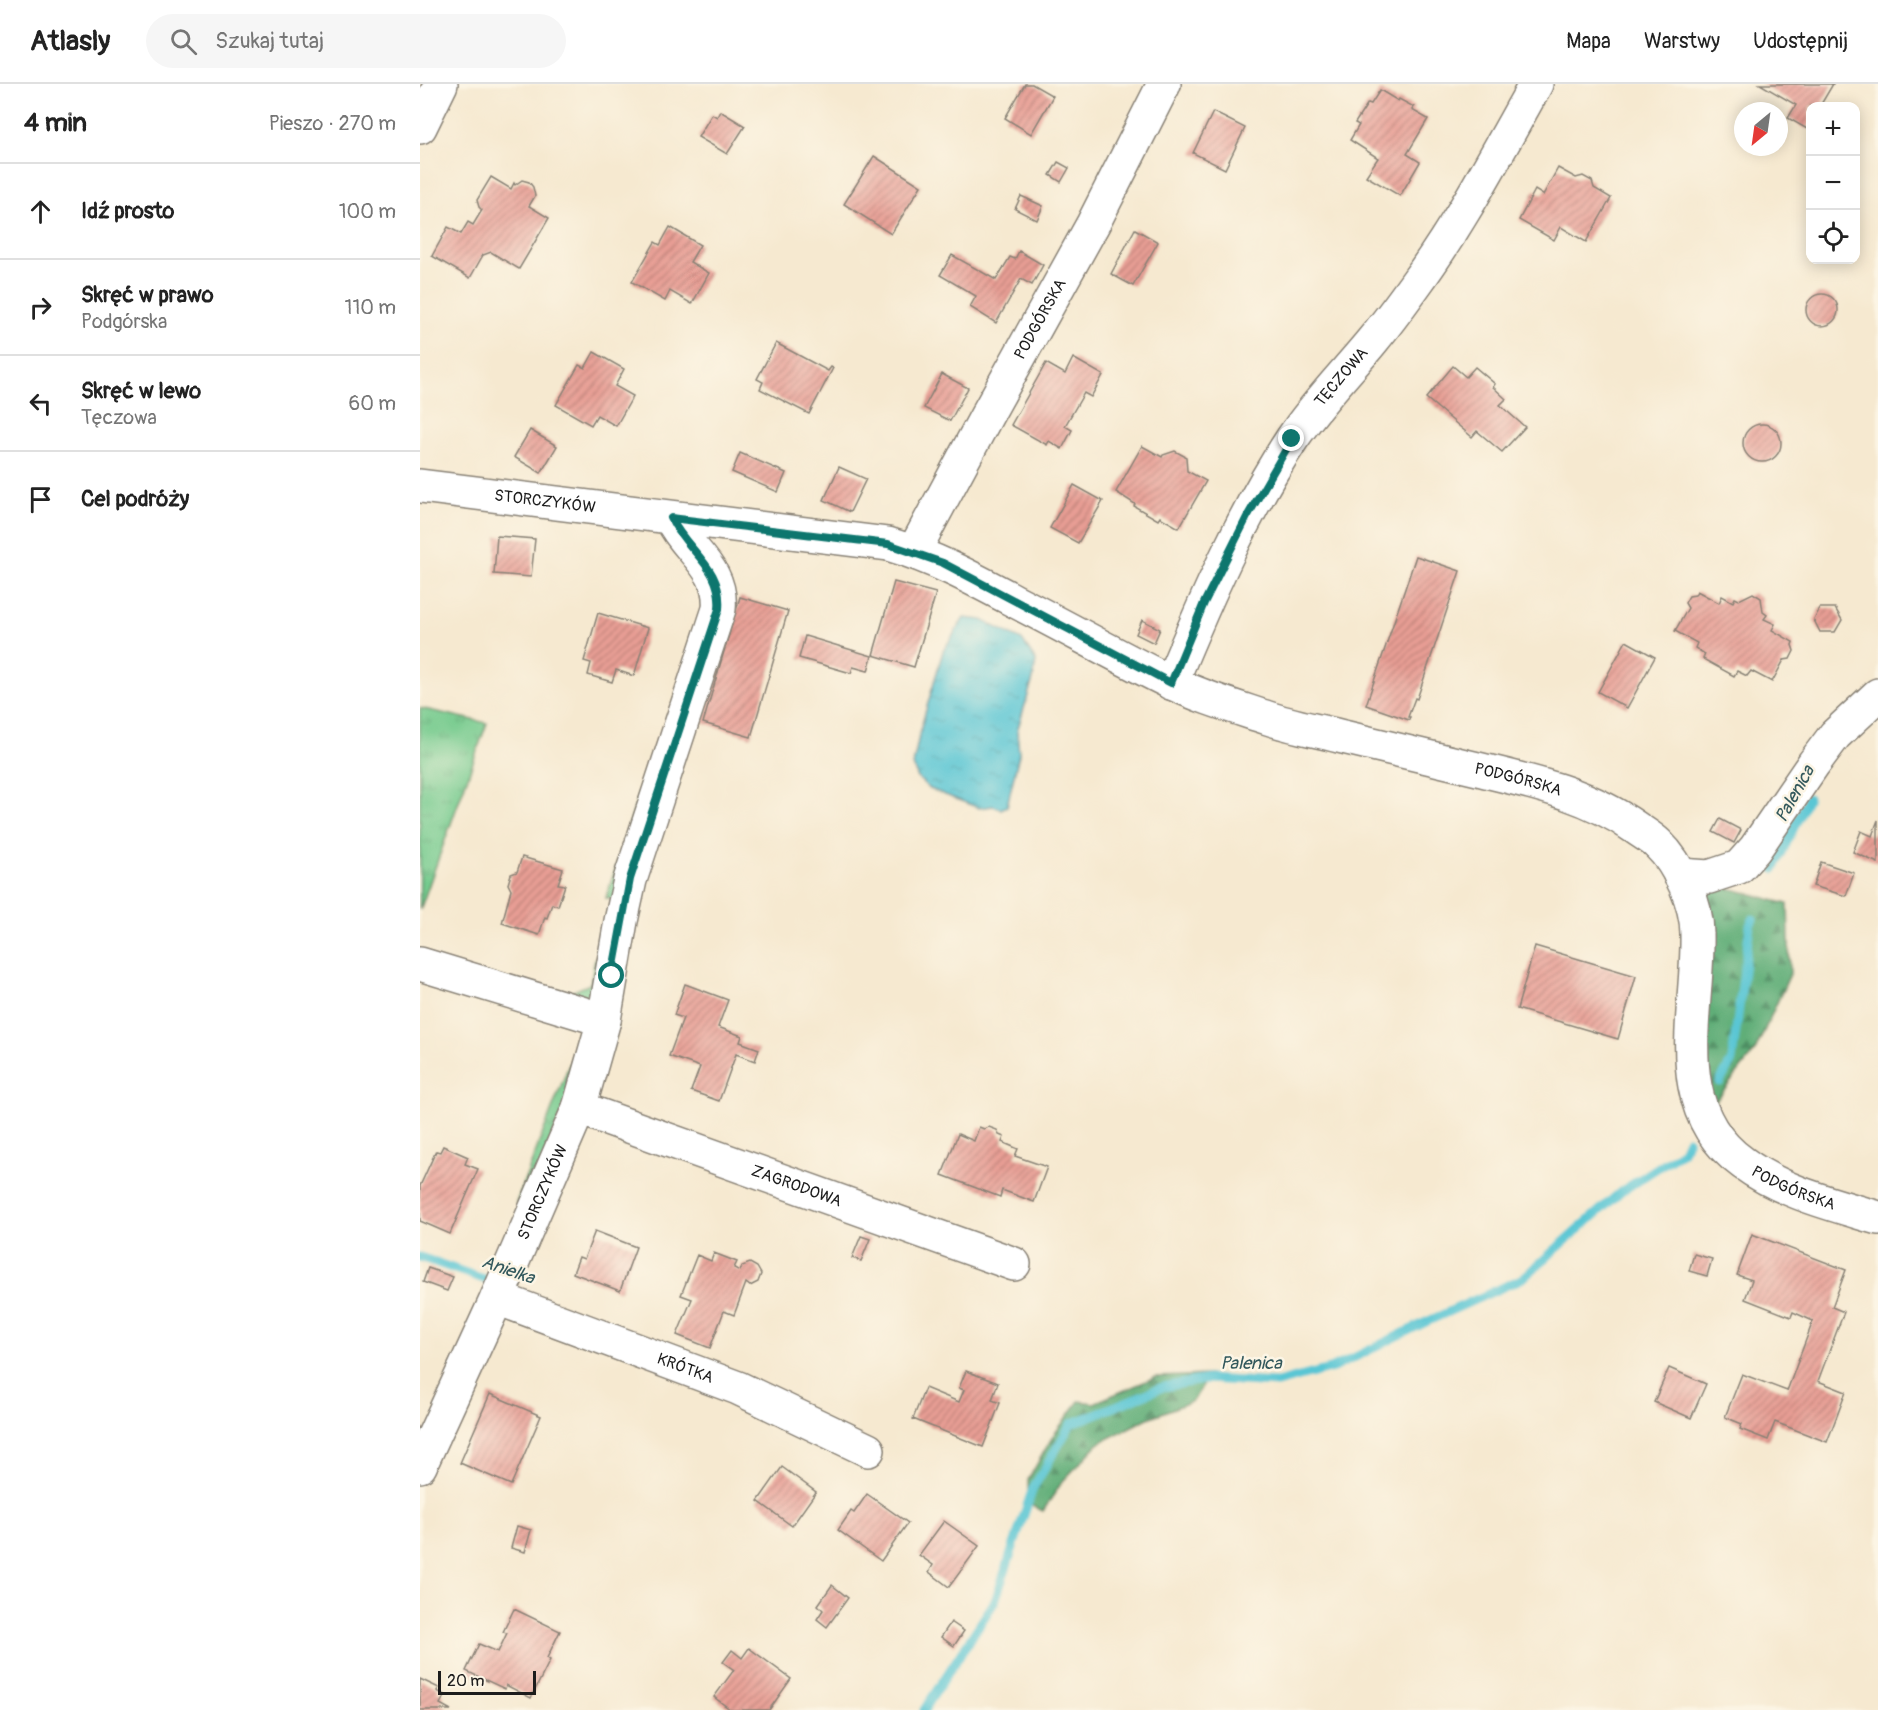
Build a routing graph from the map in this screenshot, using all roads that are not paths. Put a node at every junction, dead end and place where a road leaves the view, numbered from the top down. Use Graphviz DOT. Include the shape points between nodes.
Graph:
graph roads {
  1 [pos="441,84"];
  2 [pos="1164,84"];
  3 [pos="1536,84"];
  4 [pos="420,127"];
  5 [pos="420,486"];
  6 [pos="671,518"];
  7 [pos="914,551"];
  8 [pos="1171,683"];
  9 [pos="1878,695"];
  10 [pos="1680,875"];
  11 [pos="420,964"];
  12 [pos="604,1020"];
  13 [pos="579,1108"];
  14 [pos="1878,1218"];
  15 [pos="1014,1264"];
  16 [pos="497,1298"];
  17 [pos="868,1450"];
  18 [pos="420,1466"];
  1 -- 4 [label="street"];
  2 -- 7 [label="street, PODGÓRSKA" via="1093,224"];
  3 -- 8 [label="street, TĘCZOWA" via="1460,220 1373,340 1292,439 1204,603"];
  5 -- 6 [label="street, STORCZYKÓW"];
  6 -- 7 [label="street, PODGÓRSKA" via="888,544"];
  6 -- 12 [label="street, STORCZYKÓW" via="715,578 719,609 630,879"];
  7 -- 8 [label="street, PODGÓRSKA"];
  8 -- 10 [label="street, PODGÓRSKA" via="1273,720 1542,784 1591,802 1658,844"];
  9 -- 10 [label="street" via="1835,735 1739,867 1709,877"];
  10 -- 14 [label="street, PODGÓRSKA" via="1698,931 1692,1074 1709,1126 1742,1163 1773,1182"];
  11 -- 12 [label="street"];
  12 -- 13 [label="street, STORCZYKÓW"];
  13 -- 15 [label="street, ZAGRODOWA"];
  13 -- 16 [label="street, STORCZYKÓW"];
  16 -- 17 [label="street, KRÓTKA" via="738,1388"];
  16 -- 18 [label="street, STORCZYKÓW"];
}
